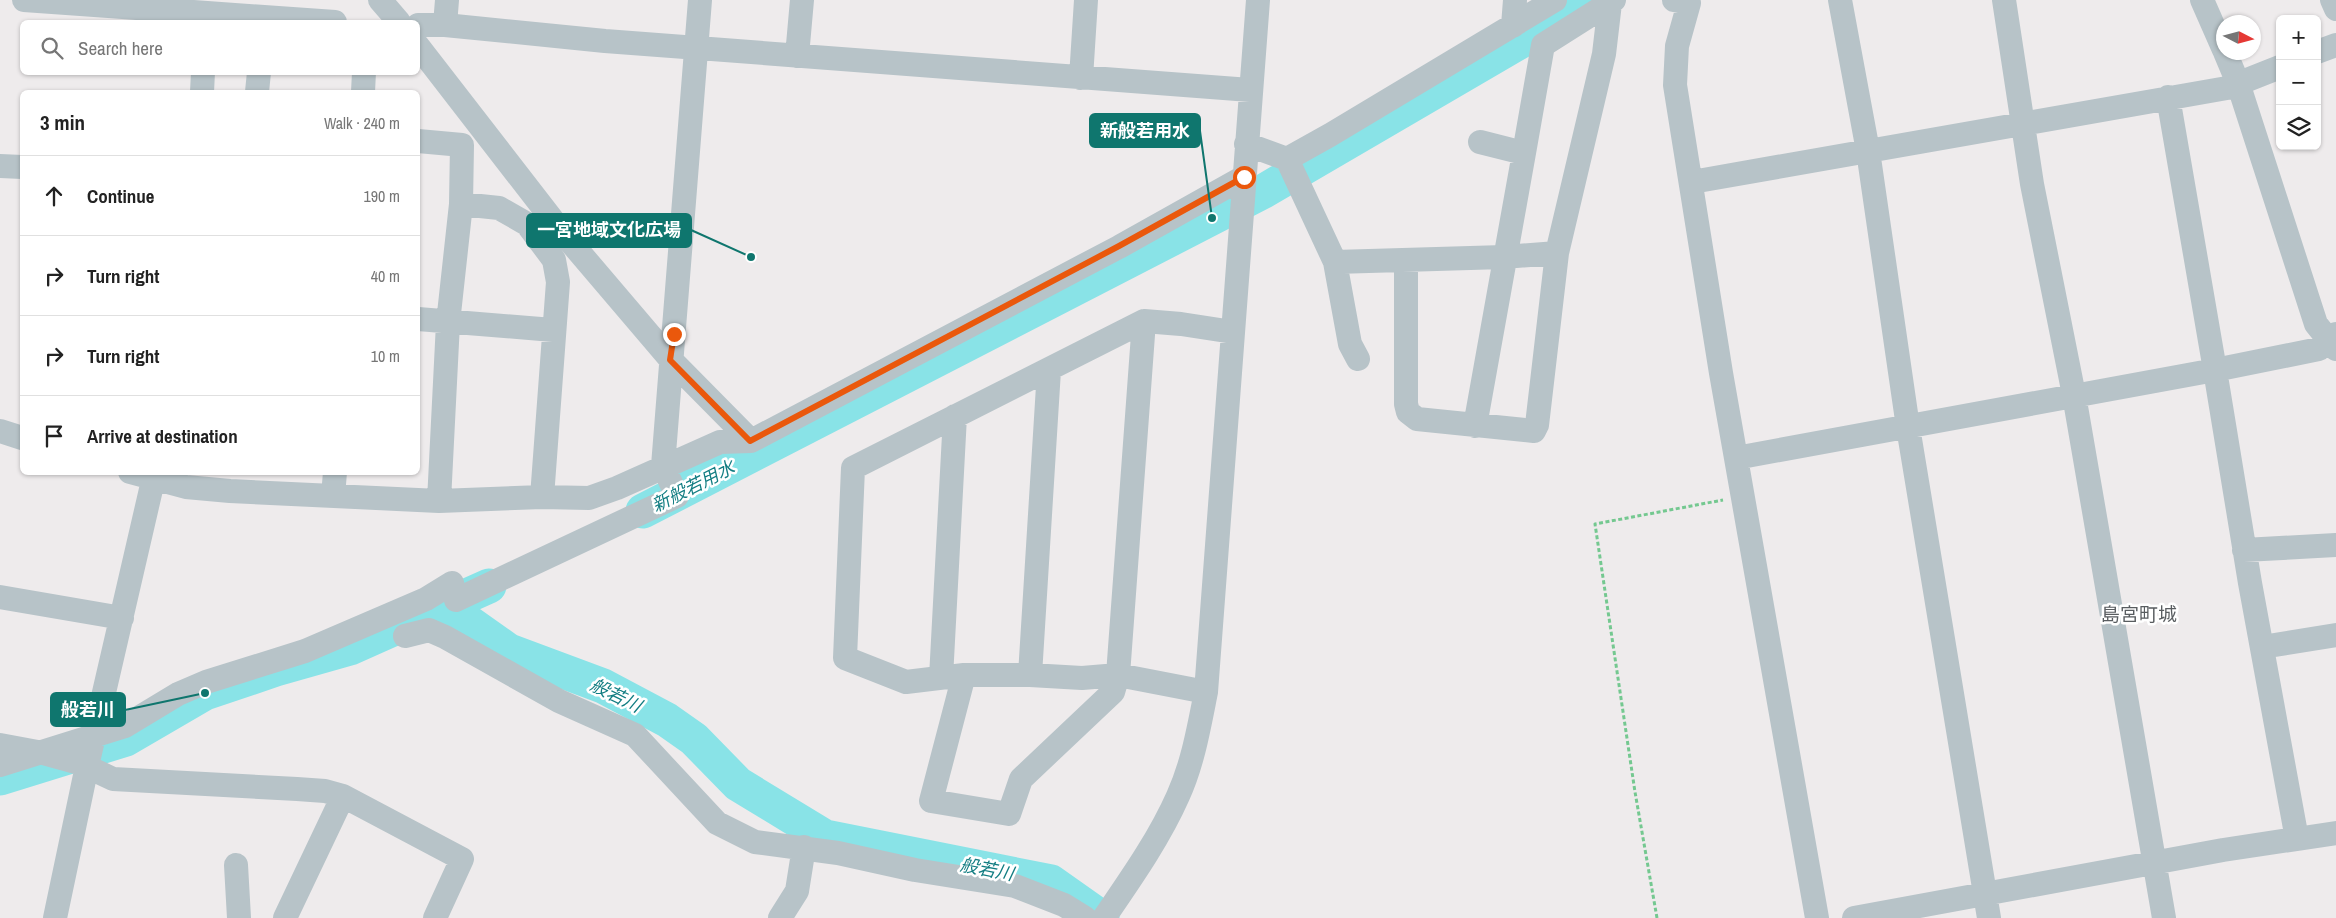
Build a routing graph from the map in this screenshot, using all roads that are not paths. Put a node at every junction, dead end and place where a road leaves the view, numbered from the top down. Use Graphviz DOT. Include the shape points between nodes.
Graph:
graph roads {
  1 [pos="24,0"];
  2 [pos="380,0"];
  3 [pos="447,0"];
  4 [pos="700,0"];
  5 [pos="802,0"];
  6 [pos="1086,0"];
  7 [pos="1258,0"];
  8 [pos="1515,0"];
  9 [pos="1555,0"];
  10 [pos="1840,0"];
  11 [pos="2004,0"];
  12 [pos="2202,0"];
  13 [pos="2332,0"];
  14 [pos="1612,1"];
  15 [pos="1685,1"];
  16 [pos="2336,9"];
  17 [pos="209,11"];
  18 [pos="264,20"];
  19 [pos="397,20"];
  20 [pos="420,25"];
  21 [pos="445,25"];
  22 [pos="1513,26"];
  23 [pos="2216,32"];
  24 [pos="2336,45"];
  25 [pos="698,48"];
  26 [pos="420,49"];
  27 [pos="2321,51"];
  28 [pos="798,56"];
  29 [pos="2228,60"];
  30 [pos="2276,69"];
  31 [pos="203,75"];
  32 [pos="259,75"];
  33 [pos="364,75"];
  34 [pos="1080,78"];
  35 [pos="2238,83"];
  36 [pos="202,90"];
  37 [pos="257,90"];
  38 [pos="363,90"];
  39 [pos="1250,90"];
  40 [pos="2168,97"];
  41 [pos="2022,124"];
  42 [pos="420,141"];
  43 [pos="1480,142"];
  44 [pos="1246,144"];
  45 [pos="1868,151"];
  46 [pos="1524,153"];
  47 [pos="1287,158"];
  48 [pos="0,166"];
  49 [pos="20,167"];
  50 [pos="1692,182"];
  51 [pos="1242,192"];
  52 [pos="461,204"];
  53 [pos="1557,253"];
  54 [pos="1504,257"];
  55 [pos="1406,261"];
  56 [pos="1335,262"];
  57 [pos="420,320"];
  58 [pos="1144,321"];
  59 [pos="448,323"];
  60 [pos="553,330"];
  61 [pos="1233,332"];
  62 [pos="2333,340"];
  63 [pos="1358,359"];
  64 [pos="670,360"];
  65 [pos="1048,370"];
  66 [pos="2215,370"];
  67 [pos="2074,394"];
  68 [pos="955,416"];
  69 [pos="1475,426"];
  70 [pos="1908,427"];
  71 [pos="0,431"];
  72 [pos="20,437"];
  73 [pos="750,441"];
  74 [pos="1736,458"];
  75 [pos="663,466"];
  76 [pos="335,475"];
  77 [pos="155,476"];
  78 [pos="231,482"];
  79 [pos="333,496"];
  80 [pos="542,496"];
  81 [pos="439,501"];
  82 [pos="2336,545"];
  83 [pos="2244,550"];
  84 [pos="0,597"];
  85 [pos="122,618"];
  86 [pos="2336,635"];
  87 [pos="405,636"];
  88 [pos="2262,647"];
  89 [pos="964,675"];
  90 [pos="1030,675"];
  91 [pos="1118,675"];
  92 [pos="941,678"];
  93 [pos="1206,692"];
  94 [pos="0,745"];
  95 [pos="41,753"];
  96 [pos="88,753"];
  97 [pos="0,766"];
  98 [pos="343,796"];
  99 [pos="2336,833"];
  100 [pos="2297,839"];
  101 [pos="804,847"];
  102 [pos="2154,863"];
  103 [pos="236,866"];
  104 [pos="1984,893"];
  105 [pos="1113,915"];
  106 [pos="55,918"];
  107 [pos="238,918"];
  108 [pos="285,918"];
  109 [pos="435,918"];
  110 [pos="780,918"];
  111 [pos="1085,918"];
  112 [pos="1817,918"];
  113 [pos="1854,918"];
  114 [pos="1989,918"];
  115 [pos="2164,918"];
  1 -- 17 [label="street"];
  2 -- 19 [label="street"];
  3 -- 21 [label="street"];
  4 -- 25 [label="street"];
  5 -- 28 [label="street"];
  6 -- 34 [label="street"];
  7 -- 39 [label="street"];
  8 -- 22 [label="street"];
  9 -- 22 [label="street"];
  10 -- 45 [label="street"];
  11 -- 41 [label="street"];
  12 -- 23 [label="street"];
  13 -- 16 [label="street"];
  14 -- 46 [label="street" via="1544,45"];
  14 -- 53 [label="street" via="1604,54"];
  15 -- 50 [label="street" via="1677,46 1675,85"];
  17 -- 18 [label="street"];
  20 -- 21 [label="street"];
  21 -- 25 [label="street"];
  22 -- 47 [label="street"];
  24 -- 27 [label="street"];
  25 -- 28 [label="street"];
  25 -- 64 [label="street"];
  26 -- 64 [label="street" via="562,232"];
  28 -- 34 [label="street"];
  29 -- 35 [label="street"];
  30 -- 35 [label="street"];
  31 -- 36 [label="street"];
  32 -- 37 [label="street"];
  33 -- 38 [label="street"];
  34 -- 39 [label="street"];
  35 -- 40 [label="street" via="2227,88"];
  35 -- 62 [label="street" via="2316,324"];
  39 -- 44 [label="street"];
  40 -- 41 [label="street"];
  40 -- 66 [label="street"];
  41 -- 45 [label="street"];
  41 -- 67 [label="street"];
  42 -- 52 [label="street" via="462,145"];
  43 -- 46 [label="street"];
  44 -- 47 [label="street"];
  44 -- 51 [label="street"];
  45 -- 50 [label="street"];
  45 -- 70 [label="street"];
  46 -- 54 [label="street"];
  47 -- 56 [label="street"];
  48 -- 49 [label="street"];
  50 -- 74 [label="street"];
  51 -- 61 [label="street"];
  51 -- 73 [label="street" via="1119,246"];
  52 -- 59 [label="street"];
  52 -- 60 [label="street" via="499,208 515,216 527,224 554,260 558,282"];
  53 -- 54 [label="street"];
  53 -- 69 [label="street" via="1538,425 1529,432"];
  54 -- 55 [label="street"];
  54 -- 69 [label="street"];
  55 -- 56 [label="street"];
  55 -- 69 [label="street" via="1408,412 1417,419"];
  56 -- 63 [label="street" via="1350,344"];
  57 -- 59 [label="street"];
  58 -- 61 [label="street"];
  58 -- 65 [label="street"];
  58 -- 91 [label="street"];
  59 -- 60 [label="street"];
  59 -- 81 [label="street"];
  60 -- 80 [label="street"];
  61 -- 93 [label="street"];
  62 -- 66 [label="street" via="2319,349"];
  64 -- 73 [label="street"];
  64 -- 75 [label="street"];
  65 -- 68 [label="street"];
  65 -- 90 [label="street"];
  66 -- 67 [label="street"];
  66 -- 83 [label="street"];
  67 -- 70 [label="street"];
  67 -- 102 [label="street"];
  68 -- 92 [label="street"];
  68 -- 92 [label="street" via="853,468 845,658 906,682"];
  70 -- 74 [label="street"];
  70 -- 104 [label="street"];
  71 -- 72 [label="street"];
  73 -- 75 [label="street" via="720,442"];
  74 -- 112 [label="street"];
  75 -- 80 [label="street" via="589,498"];
  75 -- 96 [label="street" via="677,496 456,600 452,582 426,599 357,630 178,694"];
  76 -- 79 [label="street"];
  77 -- 78 [label="street" via="186,487"];
  77 -- 85 [label="street"];
  78 -- 79 [label="street"];
  79 -- 81 [label="street"];
  80 -- 81 [label="street"];
  82 -- 83 [label="street"];
  83 -- 88 [label="street"];
  84 -- 85 [label="street"];
  85 -- 96 [label="street"];
  86 -- 88 [label="street"];
  87 -- 101 [label="street" via="429,630 559,702 635,735 717,823 756,842"];
  88 -- 100 [label="street"];
  89 -- 90 [label="street"];
  89 -- 91 [label="street" via="931,801 1009,814 1021,779 1113,692"];
  89 -- 92 [label="street"];
  90 -- 91 [label="street" via="1082,678"];
  91 -- 93 [label="street"];
  93 -- 105 [label="street" via="1192,758 1178,796"];
  94 -- 95 [label="street"];
  95 -- 96 [label="street"];
  95 -- 96 [label="street"];
  95 -- 97 [label="street"];
  96 -- 98 [label="street" via="113,778 296,788"];
  96 -- 106 [label="street"];
  98 -- 108 [label="street"];
  98 -- 109 [label="street" via="462,859"];
  99 -- 100 [label="street"];
  100 -- 102 [label="street"];
  101 -- 110 [label="street" via="797,891"];
  101 -- 111 [label="street" via="1015,886 1064,905"];
  102 -- 104 [label="street"];
  102 -- 115 [label="street"];
  103 -- 107 [label="street"];
  104 -- 113 [label="street"];
  104 -- 114 [label="street"];
}
